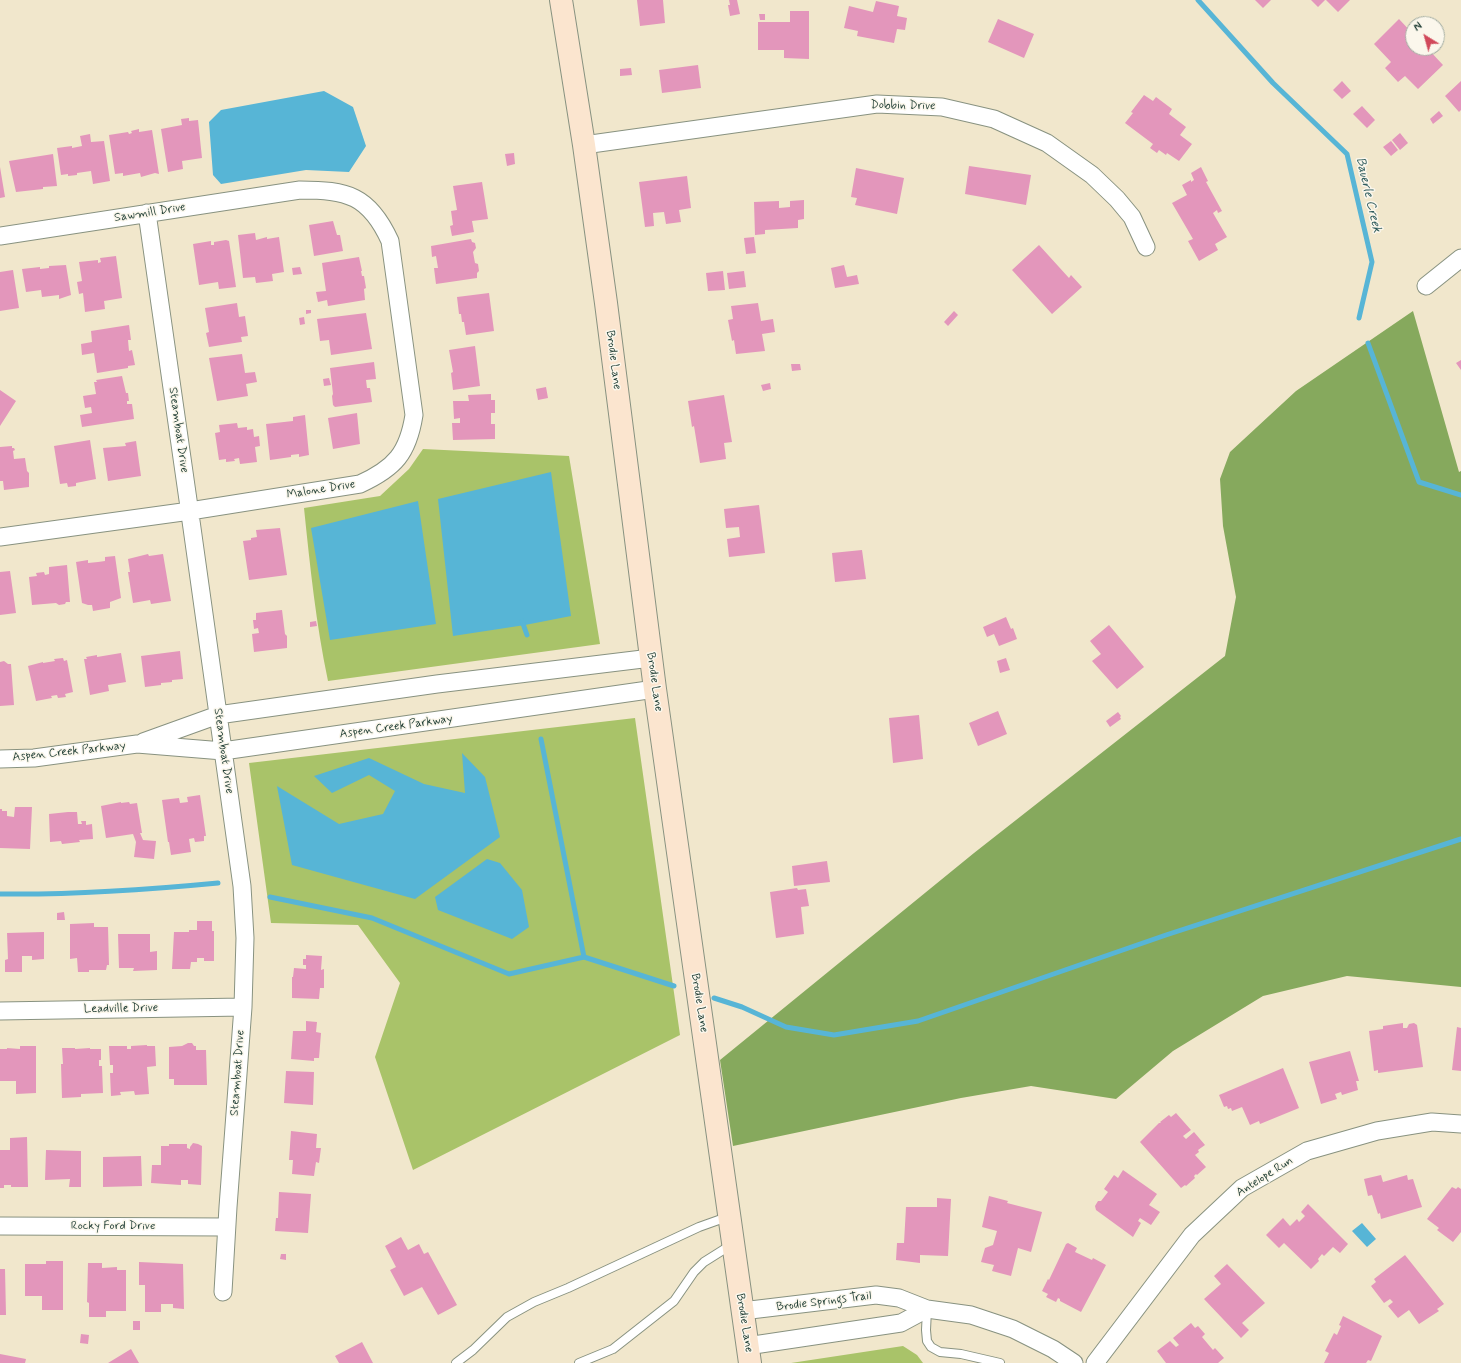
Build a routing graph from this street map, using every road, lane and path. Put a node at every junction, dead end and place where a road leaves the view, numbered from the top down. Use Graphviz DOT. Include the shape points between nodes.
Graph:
graph roads {
  1 [pos="561,0"];
  2 [pos="584,145"];
  3 [pos="300,190"];
  4 [pos="147,213"];
  5 [pos="0,236"];
  6 [pos="1146,247"];
  7 [pos="1461,258"];
  8 [pos="1426,286"];
  9 [pos="190,511"];
  10 [pos="0,537"];
  11 [pos="651,658"];
  12 [pos="655,689"];
  13 [pos="218,715"];
  14 [pos="137,744"];
  15 [pos="223,751"];
  16 [pos="0,759"];
  17 [pos="243,1007"];
  18 [pos="0,1011"];
  19 [pos="1461,1124"];
  20 [pos="728,1216"];
  21 [pos="0,1226"];
  22 [pos="226,1227"];
  23 [pos="732,1244"];
  24 [pos="223,1292"];
  25 [pos="927,1309"];
  26 [pos="742,1311"];
  27 [pos="749,1354"];
  28 [pos="456,1363"];
  29 [pos="579,1363"];
  30 [pos="1000,1363"];
  31 [pos="1074,1363"];
  32 [pos="1095,1363"];
  1 -- 2 [label="main road, Brodie Lane"];
  2 -- 6 [label="street, Dobbin Drive" via="876,104 942,107 994,119 1047,143 1117,198 1132,217"];
  2 -- 11 [label="main road, Brodie Lane"];
  3 -- 4 [label="street, Sawmill Drive"];
  3 -- 9 [label="street, Malone Drive" via="326,190 357,199 378,218 390,241 414,415 411,432 405,448 392,464 378,476 360,484"];
  4 -- 5 [label="street, Sawmill Drive"];
  4 -- 9 [label="street, Steamboat Drive"];
  7 -- 8 [label="street"];
  9 -- 10 [label="street, Malone Drive"];
  9 -- 13 [label="street, Steamboat Drive"];
  11 -- 12 [label="main road, Brodie Lane"];
  11 -- 13 [label="street, Aspen Creek Parkway" via="437,684"];
  12 -- 15 [label="street, Aspen Creek Parkway"];
  12 -- 20 [label="main road, Brodie Lane"];
  13 -- 14 [label="street, Aspen Creek Parkway"];
  13 -- 15 [label="street, Steamboat Drive"];
  14 -- 15 [label="street, Aspen Creek Parkway"];
  14 -- 16 [label="street, Aspen Creek Parkway" via="34,758"];
  15 -- 17 [label="street, Steamboat Drive" via="242,886 245,938"];
  17 -- 18 [label="street, Leadville Drive"];
  17 -- 22 [label="street, Steamboat Drive"];
  19 -- 32 [label="street, Antelope Run" via="1432,1122 1377,1131 1307,1151 1242,1188 1192,1235"];
  20 -- 23 [label="main road, Brodie Lane"];
  20 -- 28 [label="lane" via="534,1302 507,1318"];
  21 -- 22 [label="street, Rocky Ford Drive"];
  22 -- 24 [label="street, Steamboat Drive"];
  23 -- 26 [label="main road, Brodie Lane"];
  23 -- 29 [label="lane" via="704,1262 674,1301 612,1349"];
  25 -- 26 [label="street, Brodie Springs Trail" via="899,1298 876,1295"];
  25 -- 27 [label="street" via="901,1322"];
  25 -- 30 [label="lane" via="926,1341 931,1347 940,1352"];
  25 -- 31 [label="street, Brodie Springs Trail" via="971,1315 1013,1329 1053,1349"];
  26 -- 27 [label="main road, Brodie Lane"];
}
